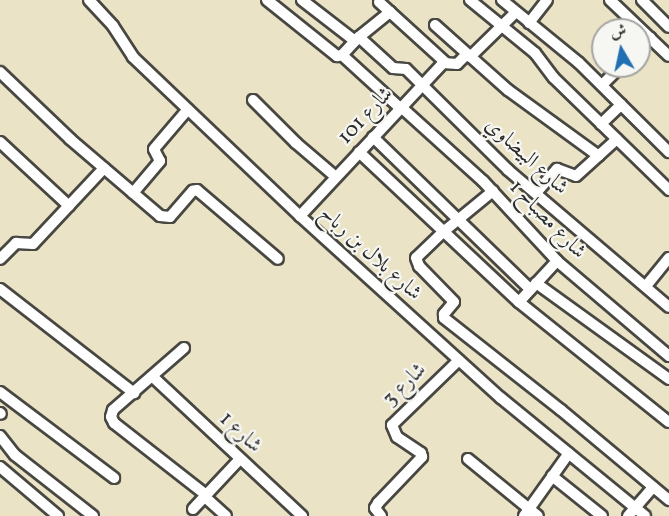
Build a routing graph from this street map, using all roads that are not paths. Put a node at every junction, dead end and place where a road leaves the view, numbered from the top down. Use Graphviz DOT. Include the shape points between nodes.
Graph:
graph roads {
  1 [pos="89,0"];
  2 [pos="267,0"];
  3 [pos="470,0"];
  4 [pos="502,0"];
  5 [pos="547,0"];
  6 [pos="610,0"];
  7 [pos="642,0"];
  8 [pos="305,1"];
  9 [pos="379,2"];
  10 [pos="390,12"];
  11 [pos="516,12"];
  12 [pos="629,18"];
  13 [pos="529,23"];
  14 [pos="435,25"];
  15 [pos="502,26"];
  16 [pos="669,27"];
  17 [pos="357,39"];
  18 [pos="651,39"];
  19 [pos="342,55"];
  20 [pos="468,56"];
  21 [pos="669,56"];
  22 [pos="444,62"];
  23 [pos="0,72"];
  24 [pos="609,78"];
  25 [pos="422,85"];
  26 [pos="602,85"];
  27 [pos="253,100"];
  28 [pos="621,105"];
  29 [pos="401,107"];
  30 [pos="188,109"];
  31 [pos="602,124"];
  32 [pos="373,137"];
  33 [pos="617,139"];
  34 [pos="0,142"];
  35 [pos="359,152"];
  36 [pos="669,152"];
  37 [pos="599,156"];
  38 [pos="104,168"];
  39 [pos="336,177"];
  40 [pos="669,190"];
  41 [pos="493,191"];
  42 [pos="133,193"];
  43 [pos="536,193"];
  44 [pos="69,206"];
  45 [pos="300,216"];
  46 [pos="458,219"];
  47 [pos="443,232"];
  48 [pos="669,258"];
  49 [pos="0,259"];
  50 [pos="278,259"];
  51 [pos="557,261"];
  52 [pos="533,286"];
  53 [pos="646,286"];
  54 [pos="0,289"];
  55 [pos="519,302"];
  56 [pos="669,307"];
  57 [pos="184,348"];
  58 [pos="669,356"];
  59 [pos="459,360"];
  60 [pos="153,377"];
  61 [pos="669,379"];
  62 [pos="0,392"];
  63 [pos="134,393"];
  64 [pos="669,422"];
  65 [pos="0,435"];
  66 [pos="569,453"];
  67 [pos="468,459"];
  68 [pos="239,460"];
  69 [pos="0,466"];
  70 [pos="552,476"];
  71 [pos="114,478"];
  72 [pos="653,487"];
  73 [pos="206,496"];
  74 [pos="669,500"];
  75 [pos="193,509"];
  76 [pos="632,512"];
  77 [pos="530,514"];
  78 [pos="58,516"];
  79 [pos="93,516"];
  80 [pos="226,516"];
  81 [pos="302,516"];
  82 [pos="381,516"];
  83 [pos="602,516"];
  84 [pos="645,516"];
  1 -- 30 [label="street, شارع بلال بن رباح" via="134,57"];
  2 -- 19 [label="street, شارع مصباح 1" via="337,56"];
  3 -- 15 [label="street"];
  4 -- 11 [label="street"];
  5 -- 13 [label="street"];
  6 -- 12 [label="street"];
  7 -- 16 [label="street"];
  8 -- 17 [label="street, شارع البيضاوي"];
  9 -- 10 [label="street"];
  10 -- 17 [label="street"];
  10 -- 22 [label="street"];
  11 -- 13 [label="street"];
  11 -- 15 [label="street"];
  13 -- 26 [label="street"];
  14 -- 20 [label="street"];
  15 -- 20 [label="street"];
  15 -- 31 [label="street" via="535,53 554,78"];
  17 -- 19 [label="street"];
  17 -- 25 [label="street, شارع البيضاوي" via="393,68 405,68"];
  18 -- 21 [label="street"];
  19 -- 29 [label="street, شارع مصباح 1"];
  20 -- 22 [label="street, شارع 101" via="457,64"];
  20 -- 37 [label="street"];
  22 -- 25 [label="street, شارع 101"];
  23 -- 38 [label="street"];
  24 -- 26 [label="street"];
  25 -- 29 [label="street, شارع 101"];
  25 -- 43 [label="street, شارع البيضاوي"];
  26 -- 28 [label="street"];
  27 -- 39 [label="street"];
  28 -- 31 [label="street"];
  28 -- 36 [label="street"];
  29 -- 32 [label="street, شارع 101"];
  29 -- 41 [label="street, شارع مصباح 1"];
  30 -- 42 [label="street" via="154,149 160,161"];
  30 -- 45 [label="street, شارع بلال بن رباح"];
  31 -- 33 [label="street"];
  32 -- 35 [label="street, شارع 101"];
  32 -- 46 [label="street"];
  33 -- 37 [label="street"];
  33 -- 40 [label="street"];
  34 -- 44 [label="street"];
  35 -- 39 [label="street, شارع 101"];
  35 -- 47 [label="street"];
  37 -- 43 [label="street" via="576,176 557,169"];
  38 -- 42 [label="street"];
  38 -- 44 [label="street"];
  39 -- 45 [label="street, شارع 101"];
  41 -- 46 [label="street"];
  41 -- 51 [label="street, شارع مصباح 1"];
  42 -- 50 [label="street" via="166,218 197,190"];
  43 -- 53 [label="street, شارع البيضاوي"];
  44 -- 49 [label="street" via="33,244 16,243"];
  45 -- 59 [label="street, شارع بلال بن رباح"];
  46 -- 47 [label="street"];
  46 -- 52 [label="street"];
  47 -- 55 [label="street"];
  47 -- 72 [label="street" via="419,254 416,262 454,302 444,318"];
  48 -- 53 [label="street"];
  51 -- 52 [label="street"];
  51 -- 58 [label="street, شارع مصباح 1"];
  52 -- 55 [label="street"];
  52 -- 61 [label="street"];
  53 -- 56 [label="street, شارع البيضاوي"];
  54 -- 63 [label="street"];
  55 -- 64 [label="street"];
  57 -- 60 [label="street"];
  59 -- 66 [label="street, شارع بلال بن رباح"];
  59 -- 82 [label="street, شارع 3" via="392,425 397,437 422,457 378,503 375,508"];
  60 -- 63 [label="street"];
  60 -- 68 [label="street, شارع 1"];
  62 -- 71 [label="street"];
  63 -- 73 [label="street" via="113,410 114,423"];
  65 -- 79 [label="street" via="15,455"];
  66 -- 70 [label="street"];
  66 -- 76 [label="street, شارع بلال بن رباح"];
  67 -- 77 [label="street"];
  68 -- 73 [label="street"];
  68 -- 81 [label="street, شارع 1"];
  69 -- 78 [label="street"];
  70 -- 77 [label="street"];
  70 -- 83 [label="street"];
  72 -- 74 [label="street"];
  72 -- 76 [label="street"];
  73 -- 75 [label="street"];
  73 -- 80 [label="street"];
  76 -- 84 [label="street, شارع بلال بن رباح"];
}
